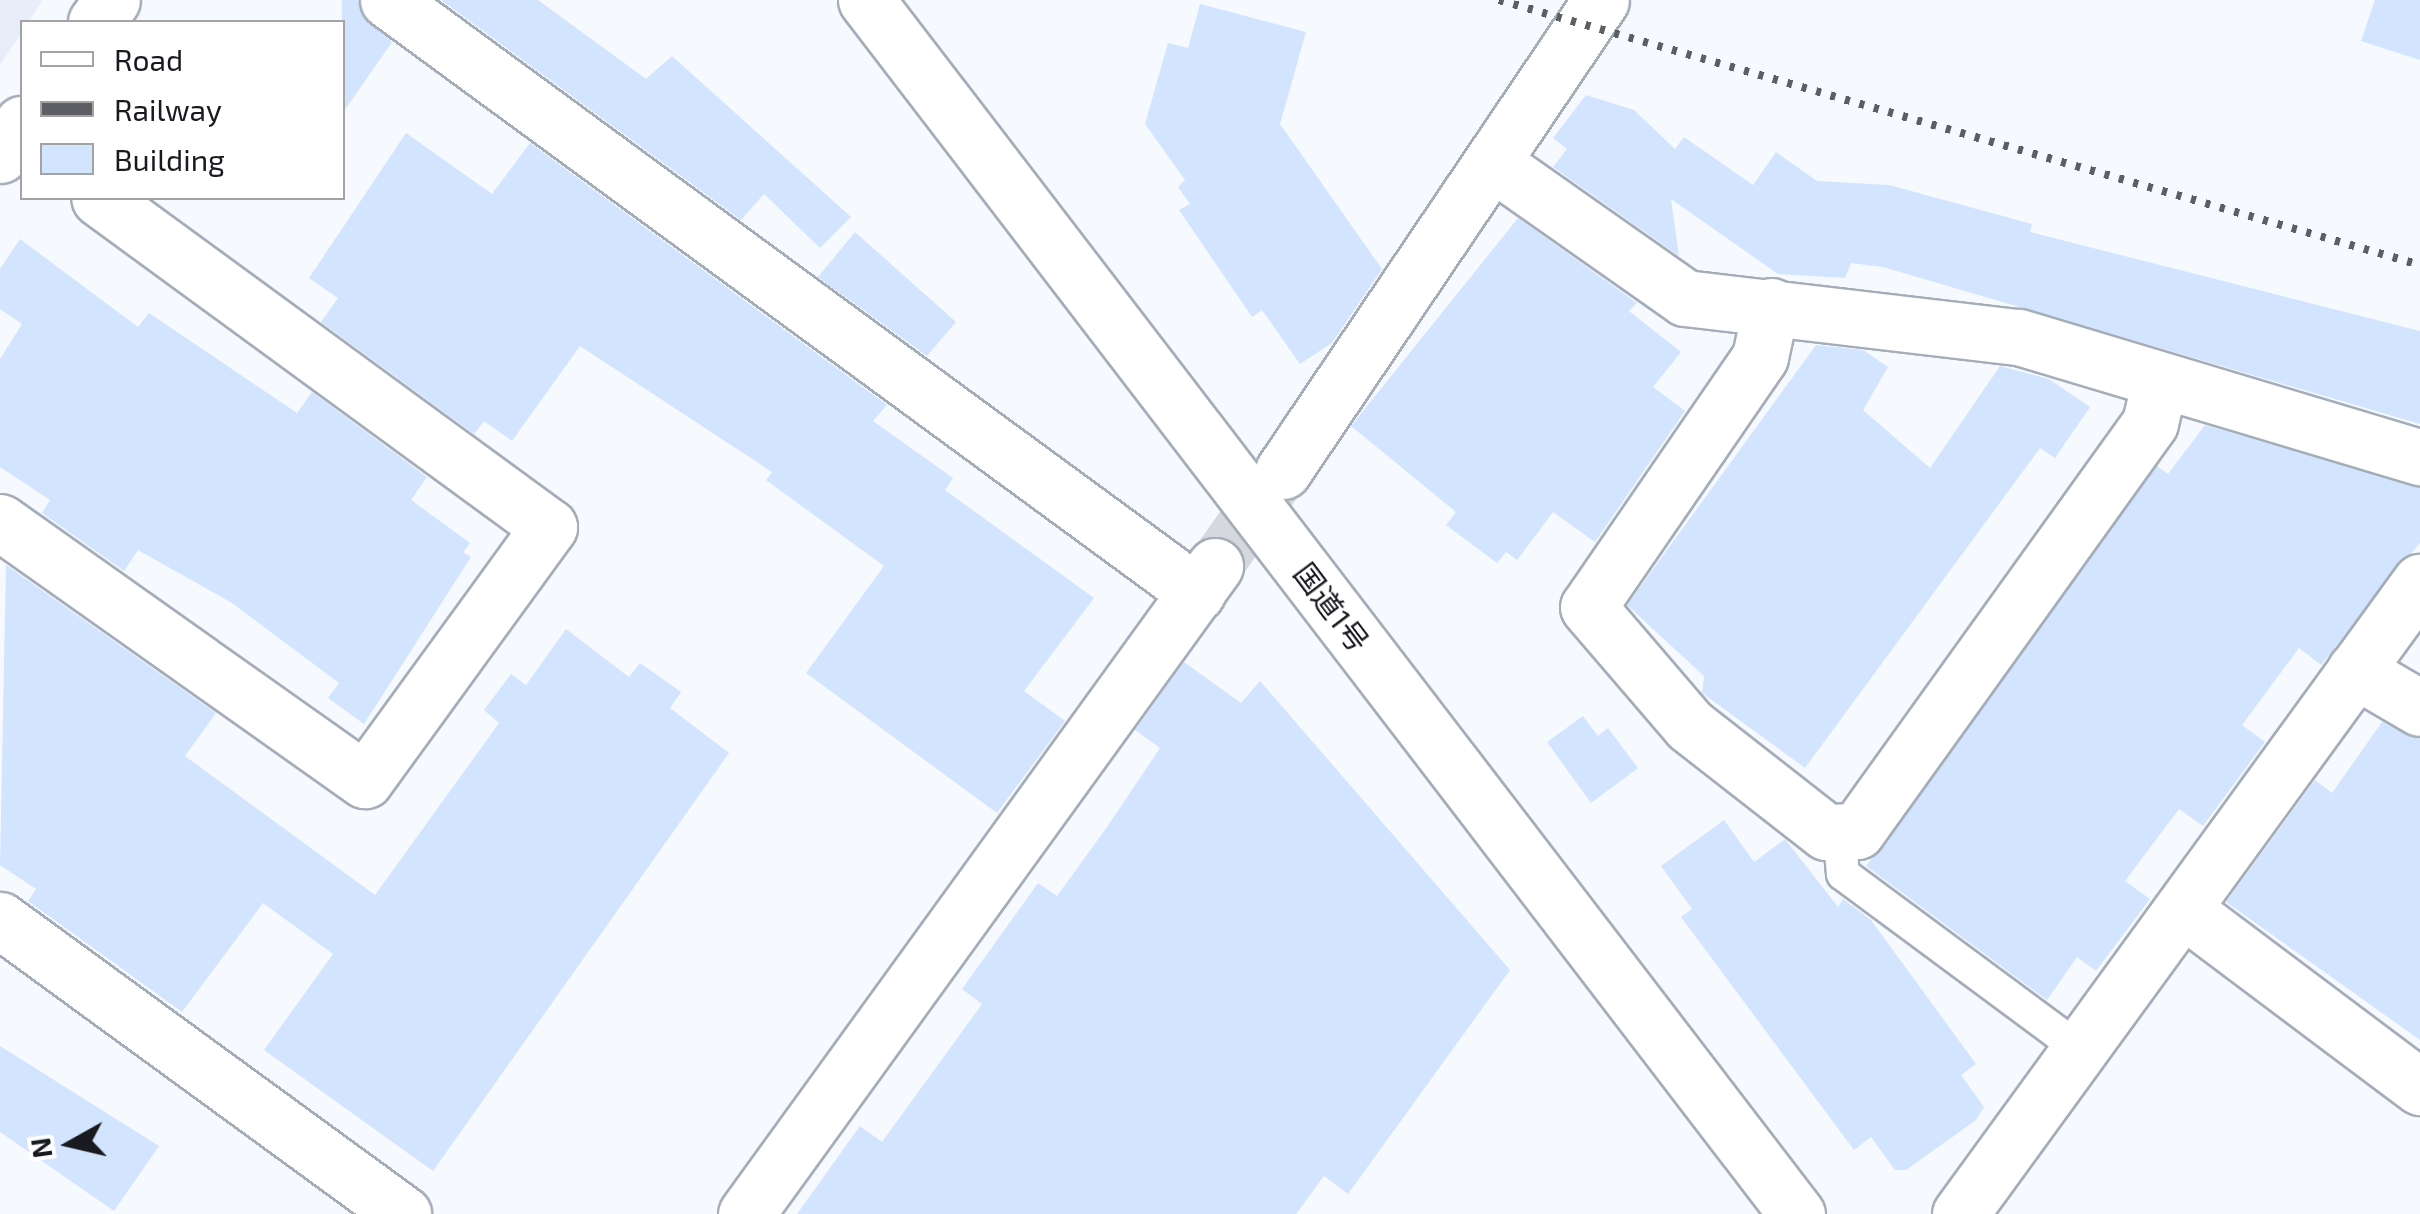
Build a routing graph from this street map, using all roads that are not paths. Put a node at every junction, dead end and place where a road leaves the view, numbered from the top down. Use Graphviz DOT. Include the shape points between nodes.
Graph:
graph roads {
  1 [pos="388,0"];
  2 [pos="866,0"];
  3 [pos="1601,0"];
  4 [pos="1496,165"];
  5 [pos="102,200"];
  6 [pos="1771,306"];
  7 [pos="2160,380"];
  8 [pos="2420,457"];
  9 [pos="1283,470"];
  10 [pos="0,522"];
  11 [pos="2420,582"];
  12 [pos="2356,670"];
  13 [pos="2420,708"];
  14 [pos="1840,832"];
  15 [pos="2184,910"];
  16 [pos="0,920"];
  17 [pos="2081,1050"];
  18 [pos="2420,1087"];
  19 [pos="403,1214"];
  20 [pos="746,1214"];
  21 [pos="1797,1214"];
  22 [pos="1960,1214"];
  1 -- 20 [label="main road" via="1206,580"];
  2 -- 21 [label="main road, 国道1号"];
  3 -- 4 [label="main road"];
  4 -- 6 [label="main road" via="1685,298"];
  4 -- 9 [label="main road"];
  5 -- 10 [label="main road" via="548,526 364,780"];
  6 -- 7 [label="main road" via="1964,325"];
  6 -- 14 [label="main road" via="1760,357 1588,608 1689,724 1826,832"];
  7 -- 8 [label="main road"];
  7 -- 14 [label="main road" via="2150,423 1856,831"];
  11 -- 12 [label="main road"];
  12 -- 13 [label="main road"];
  12 -- 15 [label="main road"];
  14 -- 17 [label="lane" via="1843,874"];
  15 -- 17 [label="main road"];
  15 -- 18 [label="main road"];
  16 -- 19 [label="main road"];
  17 -- 22 [label="main road"];
}
